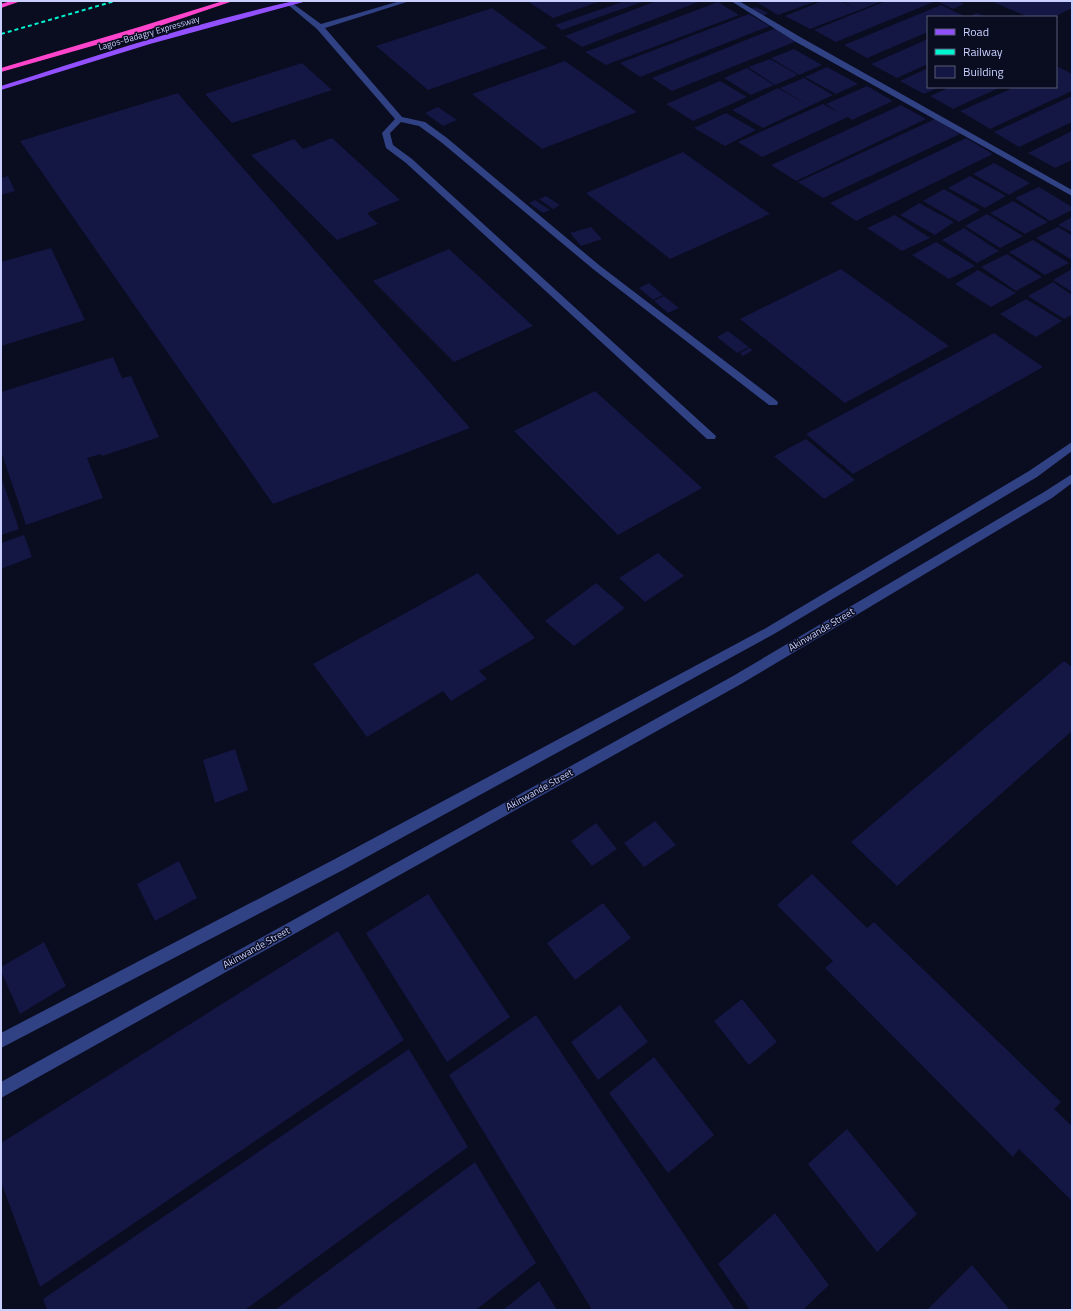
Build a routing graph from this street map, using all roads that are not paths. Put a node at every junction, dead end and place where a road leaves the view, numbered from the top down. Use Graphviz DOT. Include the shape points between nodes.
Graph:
graph roads {
  1 [pos="18,1"];
  2 [pos="230,1"];
  3 [pos="304,1"];
  4 [pos="407,1"];
  5 [pos="734,1"];
  6 [pos="290,4"];
  7 [pos="1,6"];
  8 [pos="320,27"];
  9 [pos="1,70"];
  10 [pos="1,88"];
  11 [pos="398,119"];
  12 [pos="1072,193"];
  13 [pos="773,403"];
  14 [pos="711,436"];
  15 [pos="1072,446"];
  16 [pos="1072,478"];
  17 [pos="1,1041"];
  18 [pos="1,1090"];
  1 -- 7 [label="highway"];
  2 -- 9 [label="highway, Lagos-Badagry Expressway"];
  3 -- 6 [label="main road, Lagos-Badagry Expressway"];
  4 -- 8 [label="street"];
  5 -- 12 [label="street"];
  6 -- 8 [label="street"];
  6 -- 10 [label="main road, Lagos-Badagry Expressway" via="147,42"];
  8 -- 11 [label="street"];
  11 -- 13 [label="street" via="422,124 444,140 596,267"];
  11 -- 14 [label="street" via="386,133 389,146 409,161"];
  15 -- 17 [label="street" via="1033,474 770,631 345,861"];
  16 -- 18 [label="street, Akinwande Street" via="1048,495 737,680"];
}
